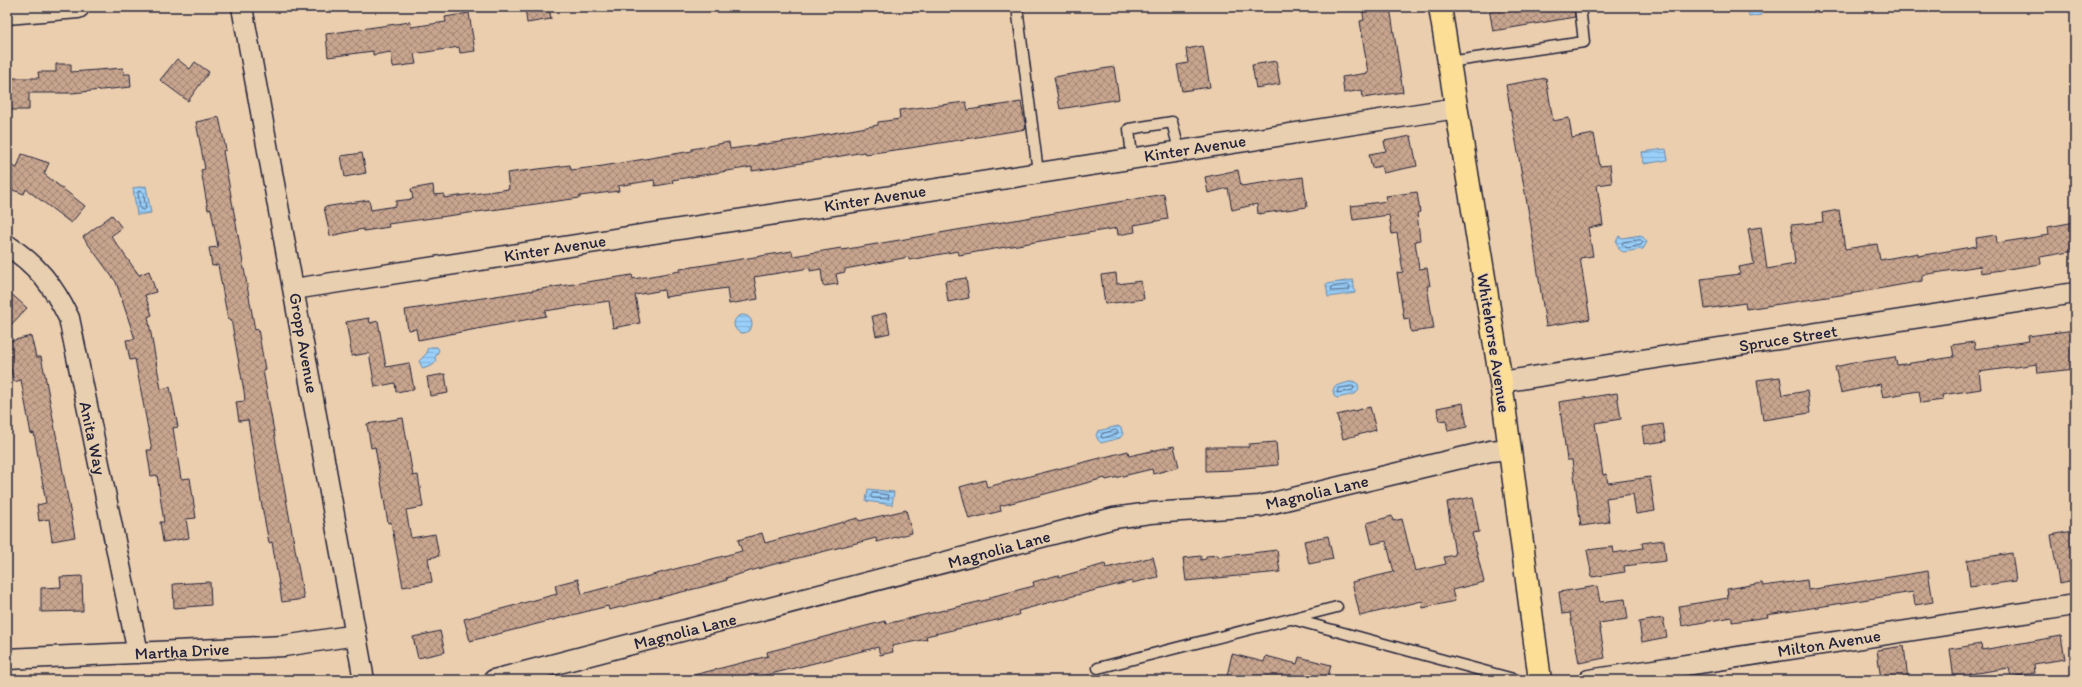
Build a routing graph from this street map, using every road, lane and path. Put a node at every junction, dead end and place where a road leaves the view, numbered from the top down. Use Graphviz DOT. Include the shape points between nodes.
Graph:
graph roads {
  1 [pos="78,7"];
  2 [pos="242,7"];
  3 [pos="1017,7"];
  4 [pos="1440,7"];
  5 [pos="1580,7"];
  6 [pos="7,12"];
  7 [pos="1449,62"];
  8 [pos="1457,108"];
  9 [pos="1179,150"];
  10 [pos="1132,157"];
  11 [pos="1038,172"];
  12 [pos="7,245"];
  13 [pos="294,289"];
  14 [pos="2075,293"];
  15 [pos="1502,382"];
  16 [pos="1510,449"];
  17 [pos="2072,605"];
  18 [pos="1337,606"];
  19 [pos="1291,619"];
  20 [pos="356,635"];
  21 [pos="138,653"];
  22 [pos="7,659"];
  23 [pos="1098,668"];
  24 [pos="364,680"];
  25 [pos="494,680"];
  26 [pos="1517,680"];
  27 [pos="1540,680"];
  28 [pos="1589,680"];
  1 -- 6 [label="main road"];
  2 -- 13 [label="street, Gropp Avenue"];
  3 -- 11 [label="lane"];
  4 -- 7 [label="main road, Whitehorse Avenue"];
  5 -- 7 [label="lane" via="1584,42"];
  7 -- 8 [label="main road, Whitehorse Avenue"];
  8 -- 9 [label="street, Kinter Avenue"];
  8 -- 15 [label="main road, Whitehorse Avenue"];
  9 -- 10 [label="street, Kinter Avenue"];
  9 -- 10 [label="lane" via="1172,122 1129,129"];
  10 -- 11 [label="street, Kinter Avenue"];
  11 -- 13 [label="street, Kinter Avenue"];
  12 -- 21 [label="street, Anita Way" via="24,256 42,273 57,294 68,318"];
  13 -- 20 [label="street, Gropp Avenue"];
  14 -- 15 [label="street, Spruce Street"];
  15 -- 16 [label="main road, Whitehorse Avenue"];
  16 -- 25 [label="street, Magnolia Lane" via="1490,451 1260,506 1150,513 1114,518"];
  16 -- 27 [label="main road, Whitehorse Avenue"];
  17 -- 28 [label="street, Milton Avenue"];
  18 -- 19 [label="lane"];
  19 -- 23 [label="lane"];
  19 -- 26 [label="lane"];
  20 -- 21 [label="street, Martha Drive" via="284,646"];
  20 -- 24 [label="street, Gropp Avenue"];
  21 -- 22 [label="street, Martha Drive"];
}
